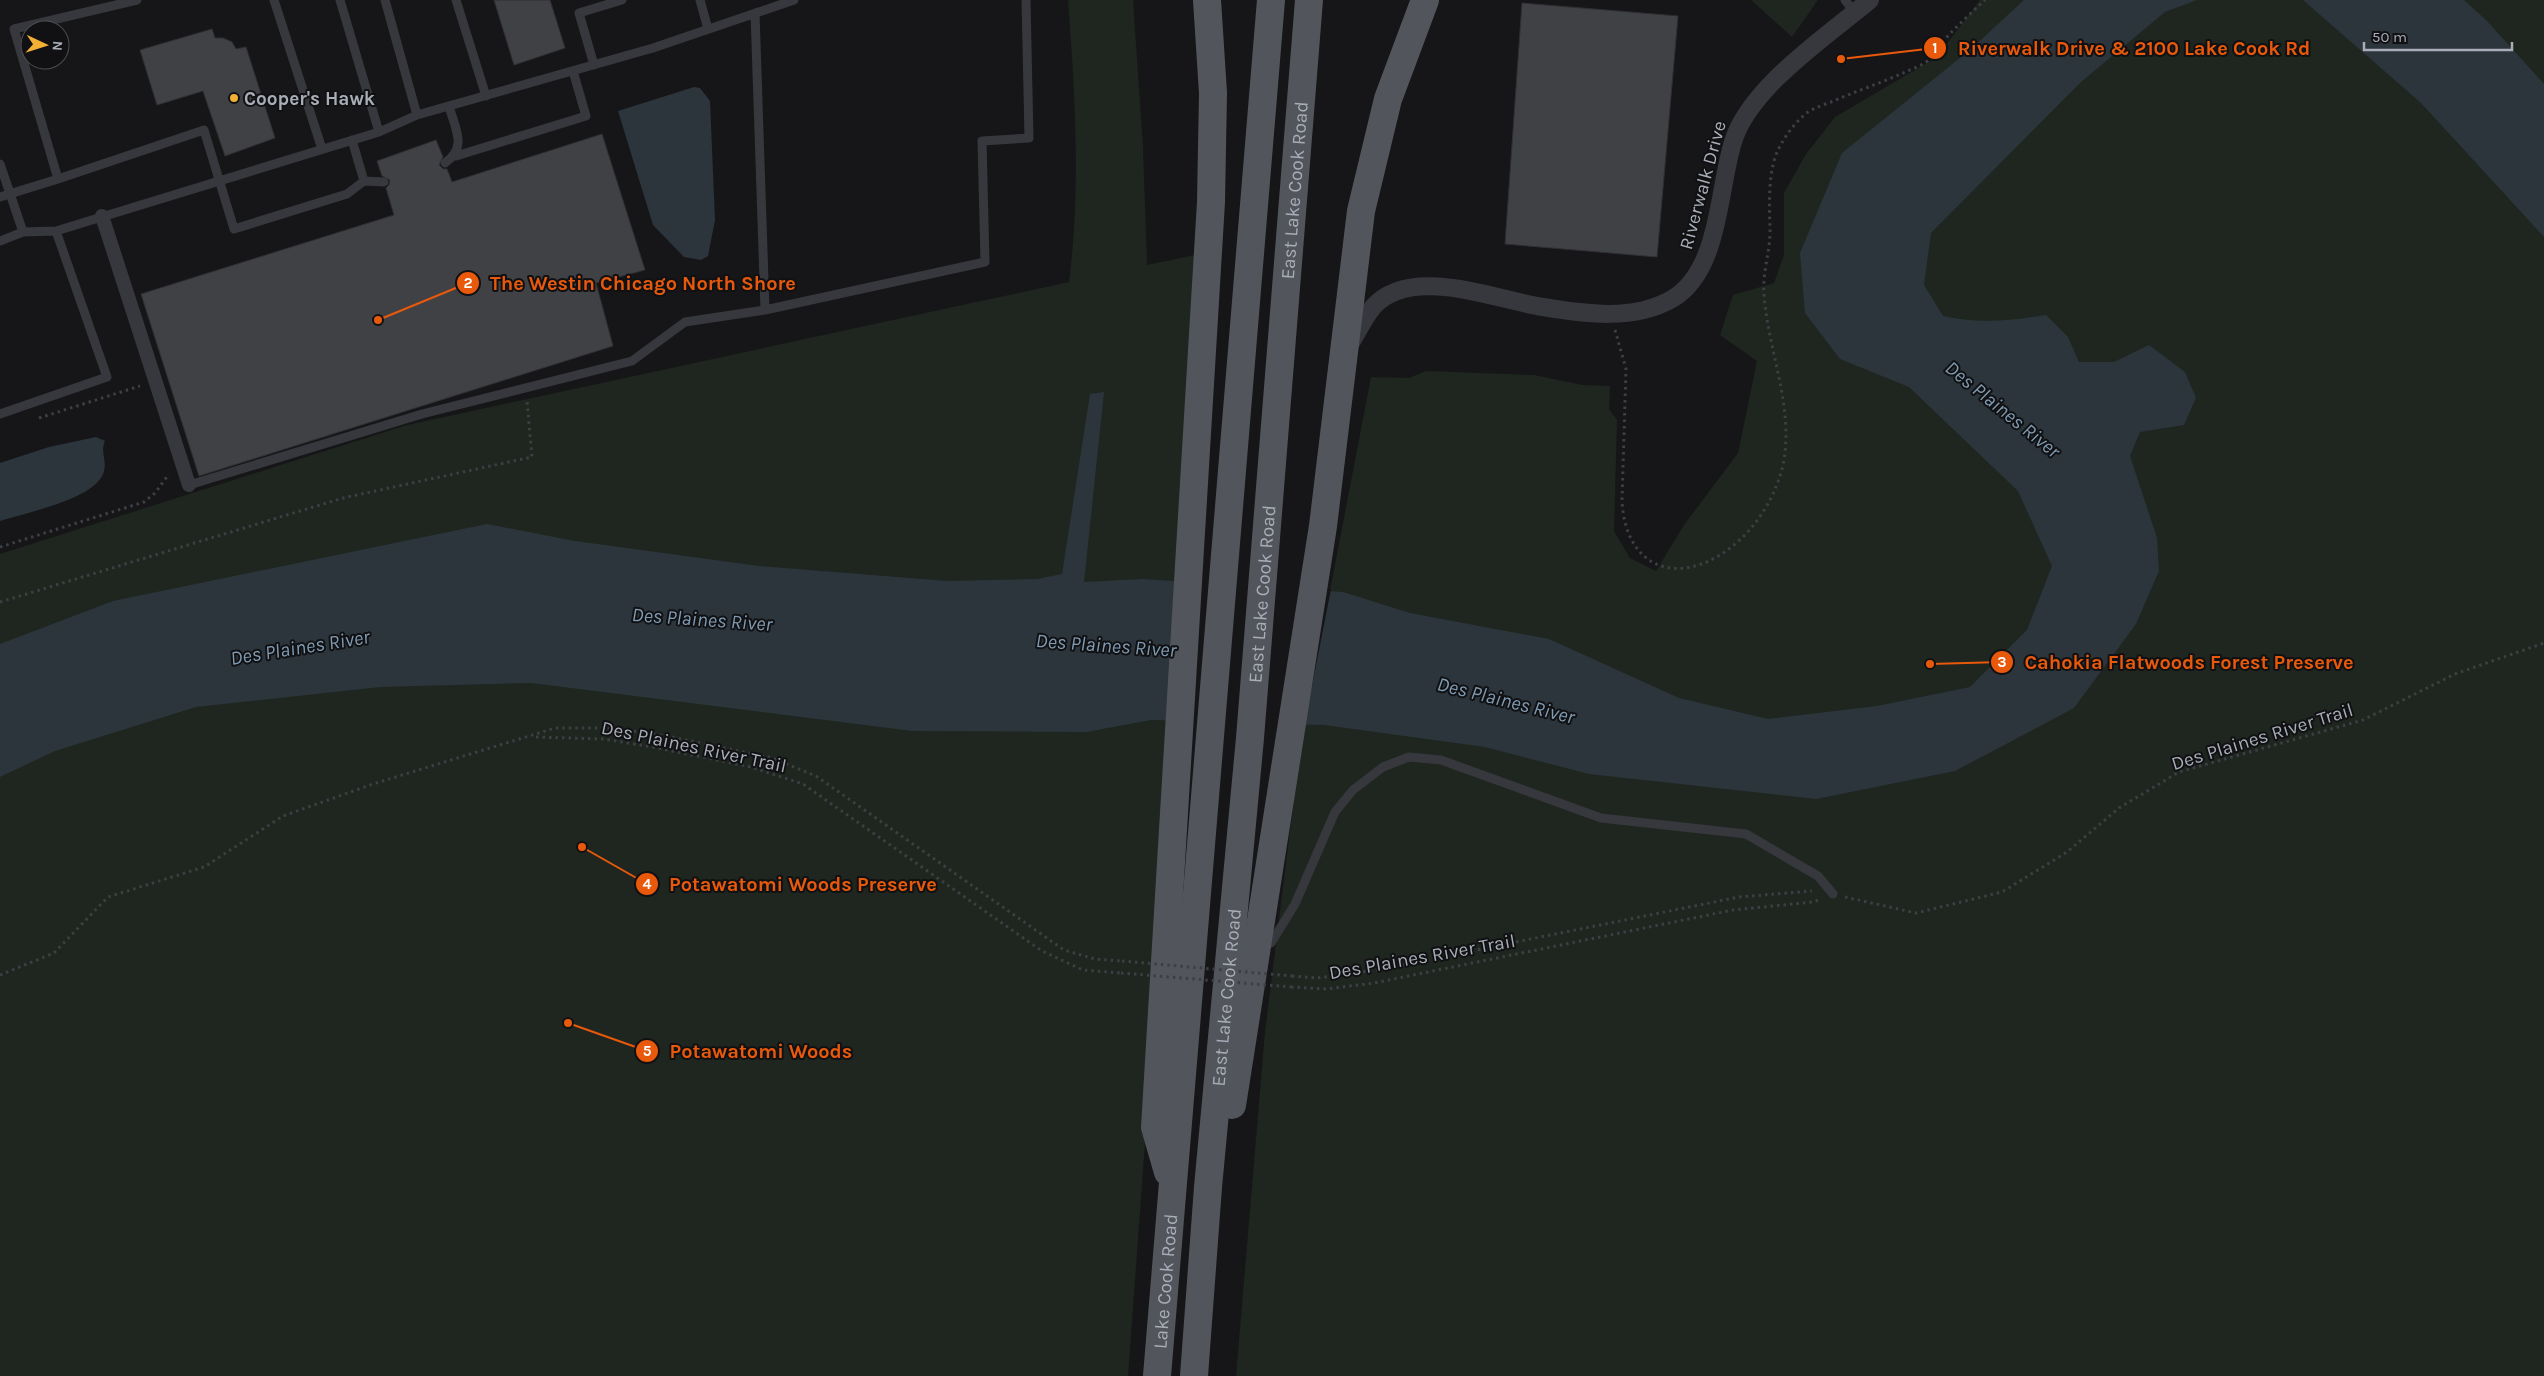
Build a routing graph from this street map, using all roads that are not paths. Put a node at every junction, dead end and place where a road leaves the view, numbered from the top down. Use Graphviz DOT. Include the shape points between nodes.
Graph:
graph roads {
  1 [pos="137,0"];
  2 [pos="274,0"];
  3 [pos="340,0"];
  4 [pos="385,0"];
  5 [pos="456,0"];
  6 [pos="622,0"];
  7 [pos="700,0"];
  8 [pos="794,0"];
  9 [pos="1026,0"];
  10 [pos="1208,0"];
  11 [pos="1271,0"];
  12 [pos="1309,0"];
  13 [pos="1425,0"];
  14 [pos="1870,0"];
  15 [pos="1850,6"];
  16 [pos="755,13"];
  17 [pos="708,29"];
  18 [pos="594,64"];
  19 [pos="573,71"];
  20 [pos="486,96"];
  21 [pos="449,106"];
  22 [pos="417,115"];
  23 [pos="379,132"];
  24 [pos="352,140"];
  25 [pos="322,149"];
  26 [pos="456,156"];
  27 [pos="445,163"];
  28 [pos="0,164"];
  29 [pos="58,179"];
  30 [pos="220,181"];
  31 [pos="364,181"];
  32 [pos="384,182"];
  33 [pos="10,194"];
  34 [pos="0,198"];
  35 [pos="102,216"];
  36 [pos="56,231"];
  37 [pos="23,232"];
  38 [pos="0,240"];
  39 [pos="765,310"];
  40 [pos="1343,355"];
  41 [pos="0,414"];
  42 [pos="189,485"];
  43 [pos="1833,894"];
  44 [pos="1255,950"];
  45 [pos="1173,1186"];
  46 [pos="1208,1187"];
  47 [pos="1158,1376"];
  48 [pos="1194,1376"];
  1 -- 29 [label="lane" via="14,29"];
  2 -- 25 [label="lane"];
  3 -- 23 [label="lane"];
  4 -- 22 [label="lane"];
  5 -- 20 [label="lane"];
  6 -- 18 [label="lane" via="579,13"];
  7 -- 17 [label="lane"];
  8 -- 16 [label="lane"];
  9 -- 39 [label="lane" via="1029,138 982,141 985,262"];
  10 -- 45 [label="main road" via="1213,93 1211,202 1155,1127"];
  11 -- 45 [label="main road, East Lake Cook Road"];
  12 -- 46 [label="main road, East Lake Cook Road" via="1265,564"];
  13 -- 40 [label="main road" via="1388,99 1361,211"];
  14 -- 15 [label="street, Riverwalk Drive"];
  15 -- 40 [label="street, Riverwalk Drive" via="1773,82 1742,118 1724,176 1710,250 1690,286 1673,298 1650,310 1608,314 1542,307 1452,287 1416,286 1374,306"];
  16 -- 17 [label="lane"];
  16 -- 39 [label="lane"];
  17 -- 18 [label="lane"];
  18 -- 19 [label="lane"];
  19 -- 20 [label="lane"];
  19 -- 26 [label="lane" via="586,116"];
  20 -- 21 [label="lane"];
  21 -- 22 [label="lane"];
  21 -- 26 [label="lane" via="459,144"];
  22 -- 23 [label="lane"];
  23 -- 24 [label="lane"];
  24 -- 25 [label="lane"];
  24 -- 31 [label="lane"];
  25 -- 30 [label="lane"];
  26 -- 27 [label="lane"];
  28 -- 33 [label="lane"];
  29 -- 30 [label="lane" via="204,130"];
  29 -- 33 [label="lane"];
  30 -- 31 [label="lane" via="234,229 347,194"];
  30 -- 35 [label="lane"];
  31 -- 32 [label="lane"];
  33 -- 34 [label="lane"];
  33 -- 37 [label="lane"];
  35 -- 36 [label="lane"];
  35 -- 42 [label="street"];
  36 -- 37 [label="lane"];
  36 -- 41 [label="lane" via="107,378"];
  37 -- 38 [label="lane"];
  39 -- 42 [label="lane" via="685,322 632,361 422,414"];
  40 -- 44 [label="main road" via="1315,568"];
  43 -- 44 [label="lane" via="1818,876 1746,834 1601,818 1441,760 1410,757 1383,768 1353,790 1335,812 1295,904 1279,932 1271,943"];
  44 -- 46 [label="main road" via="1226,1148"];
  45 -- 47 [label="main road, Lake Cook Road"];
  46 -- 48 [label="main road, Lake Cook Road"];
}
